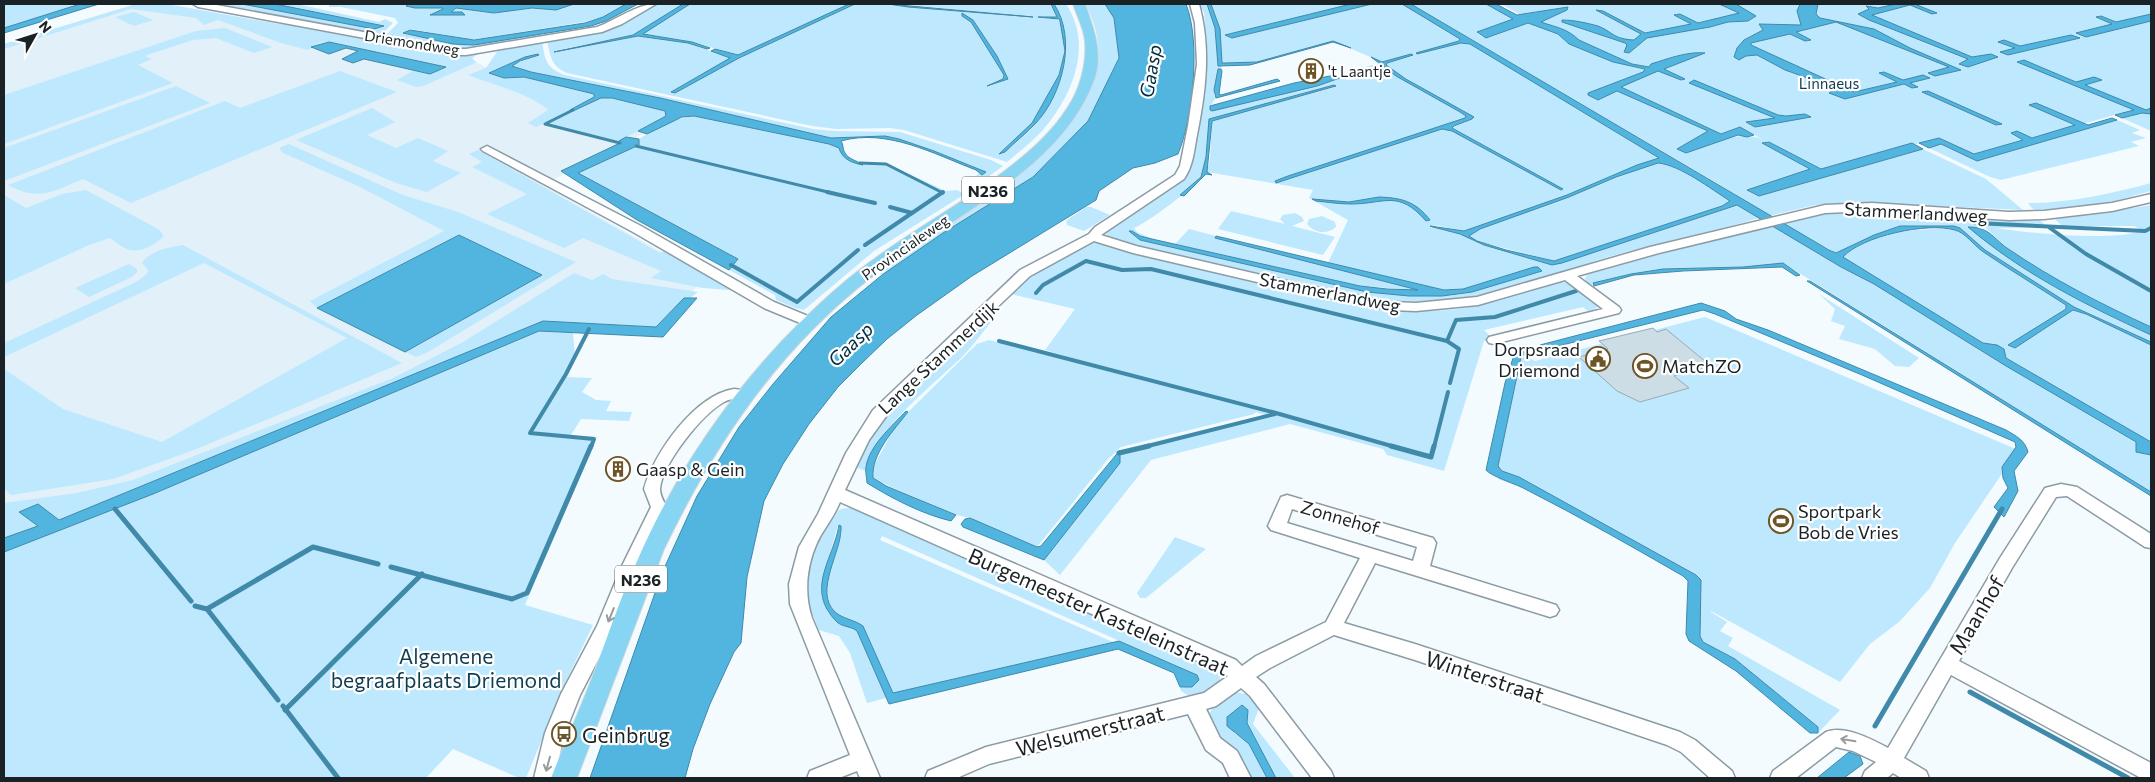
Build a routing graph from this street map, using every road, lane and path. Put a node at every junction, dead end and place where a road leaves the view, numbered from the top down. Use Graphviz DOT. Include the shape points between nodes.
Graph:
graph roads {
  1 [pos="198,4"];
  2 [pos="651,4"];
  3 [pos="1079,4"];
  4 [pos="1194,4"];
  5 [pos="487,149"];
  6 [pos="2151,198"];
  7 [pos="1093,237"];
  8 [pos="1567,275"];
  9 [pos="810,322"];
  10 [pos="1494,340"];
  11 [pos="745,394"];
  12 [pos="836,493"];
  13 [pos="2151,542"];
  14 [pos="1370,555"];
  15 [pos="1420,570"];
  16 [pos="1550,610"];
  17 [pos="1333,627"];
  18 [pos="1947,664"];
  19 [pos="1242,677"];
  20 [pos="1194,705"];
  21 [pos="862,759"];
  22 [pos="1891,762"];
  23 [pos="2151,773"];
  24 [pos="544,778"];
  25 [pos="564,778"];
  26 [pos="817,778"];
  27 [pos="870,778"];
  28 [pos="935,778"];
  29 [pos="1240,778"];
  30 [pos="1324,778"];
  31 [pos="1725,778"];
  32 [pos="1780,778"];
  33 [pos="1872,778"];
  34 [pos="1919,778"];
  1 -- 2 [label="street, Driemondweg" via="466,52 599,30"];
  3 -- 9 [label="main road, Provincialeweg / N236" via="1091,32 1090,69 1078,101 1053,135 1018,169 871,269"];
  4 -- 7 [label="street, Lange Stammerdijk" via="1200,23 1202,63 1186,166 1180,177"];
  5 -- 9 [label="street" via="637,229 769,305"];
  6 -- 8 [label="street, Stammerlandweg" via="2112,207 2044,215 2009,216 1887,208 1825,209"];
  7 -- 8 [label="street, Stammerlandweg" via="1133,250 1390,306 1478,301"];
  7 -- 12 [label="street, Lange Stammerdijk" via="1025,273 890,401 860,438"];
  8 -- 10 [label="street" via="1614,310"];
  9 -- 11 [label="main road, Provincialeweg / N236"];
  11 -- 24 [label="street, one-way" via="732,392 716,400 669,452 652,490 659,507 606,627 571,694 555,733"];
  11 -- 25 [label="main road, Provincialeweg / N236" via="712,440 651,552"];
  12 -- 19 [label="street, Burgemeester Kasteleinstraat" via="1188,647 1229,666"];
  12 -- 21 [label="street, Lange Stammerdijk" via="804,558 798,601"];
  13 -- 18 [label="street, Maanhof" via="2071,491 2051,492"];
  14 -- 15 [label="street, Zonnehof"];
  14 -- 15 [label="street, Zonnehof" via="1277,526 1287,501 1427,543"];
  14 -- 17 [label="street, Zonnehof"];
  15 -- 16 [label="street, Zonnehof"];
  17 -- 19 [label="street" via="1263,662"];
  17 -- 31 [label="street, Winterstraat" via="1673,738 1688,746"];
  18 -- 22 [label="street"];
  18 -- 23 [label="street, Maanhof"];
  19 -- 20 [label="street, Welsumerstraat" via="1209,700"];
  19 -- 30 [label="street, Burgemeester Kasteleinstraat" via="1257,690"];
  20 -- 28 [label="street, Welsumerstraat" via="1003,751"];
  20 -- 29 [label="street" via="1213,744 1230,757"];
  21 -- 26 [label="street"];
  21 -- 27 [label="street, Lange Stammerdijk"];
  22 -- 32 [label="street, one-way" via="1859,743 1833,738"];
  22 -- 33 [label="street"];
  22 -- 34 [label="street"];
}
